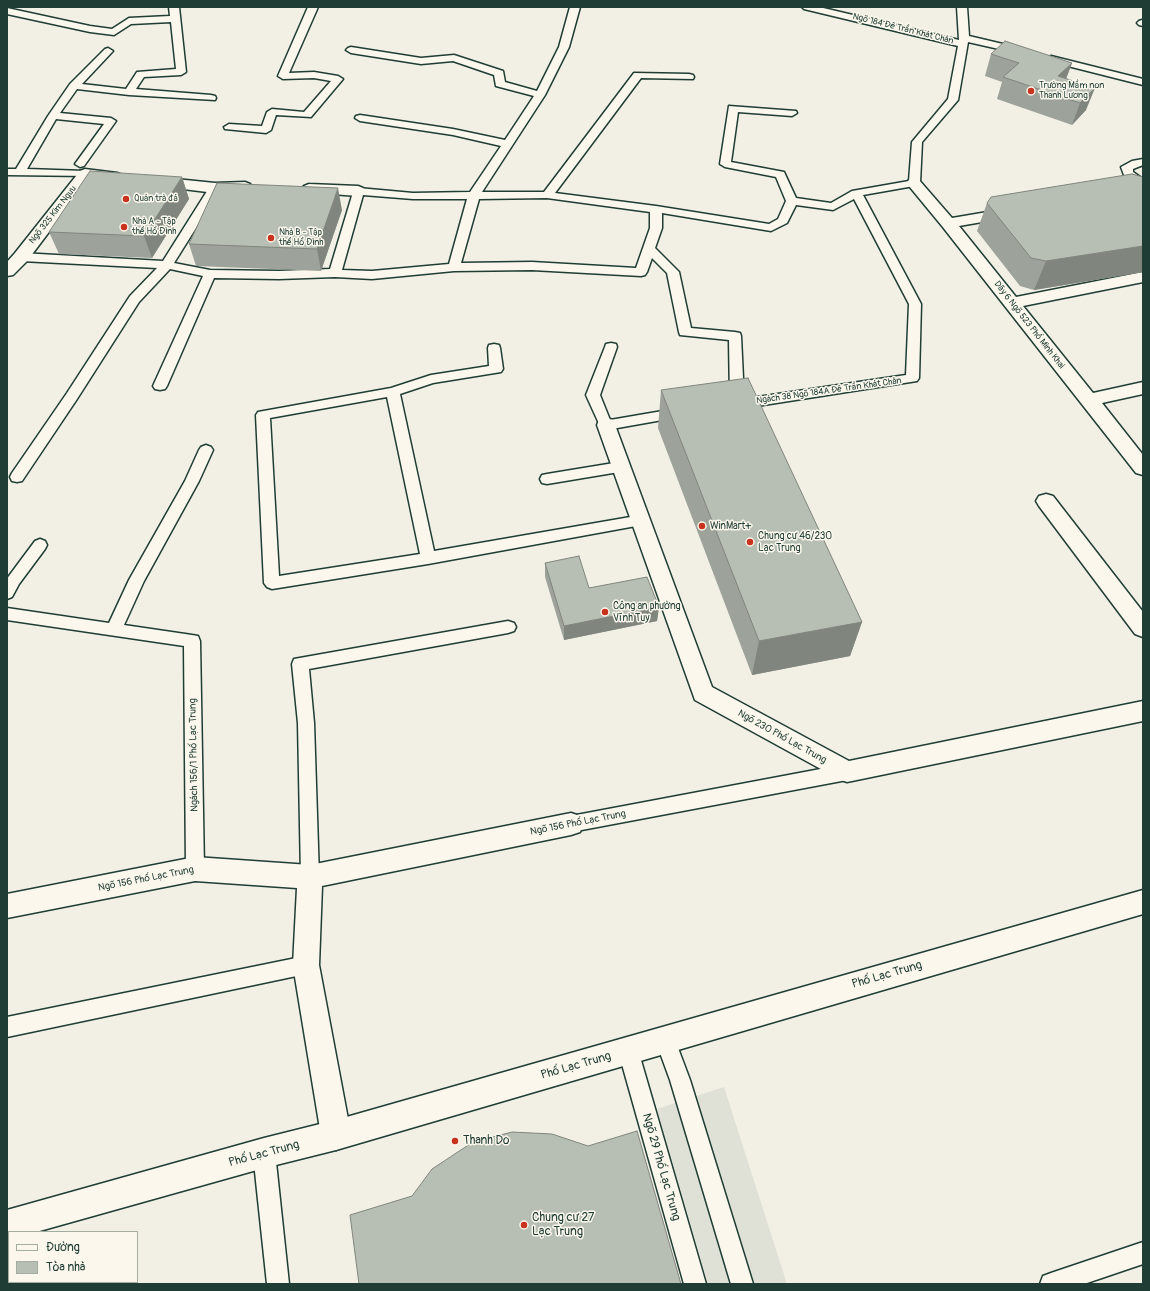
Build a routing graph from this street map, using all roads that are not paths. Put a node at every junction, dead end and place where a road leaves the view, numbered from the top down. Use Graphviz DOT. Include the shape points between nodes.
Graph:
graph roads {
  1 [pos="174,7"];
  2 [pos="314,7"];
  3 [pos="576,7"];
  4 [pos="807,7"];
  5 [pos="962,7"];
  6 [pos="7,11"];
  7 [pos="176,19"];
  8 [pos="963,41"];
  9 [pos="350,50"];
  10 [pos="108,51"];
  11 [pos="1030,54"];
  12 [pos="1044,57"];
  13 [pos="688,77"];
  14 [pos="1143,82"];
  15 [pos="74,86"];
  16 [pos="129,92"];
  17 [pos="540,95"];
  18 [pos="211,98"];
  19 [pos="792,113"];
  20 [pos="53,116"];
  21 [pos="360,118"];
  22 [pos="230,127"];
  23 [pos="508,144"];
  24 [pos="1143,162"];
  25 [pos="83,169"];
  26 [pos="7,172"];
  27 [pos="19,173"];
  28 [pos="914,183"];
  29 [pos="259,186"];
  30 [pos="215,188"];
  31 [pos="297,188"];
  32 [pos="358,191"];
  33 [pos="856,193"];
  34 [pos="1138,193"];
  35 [pos="474,195"];
  36 [pos="547,195"];
  37 [pos="792,201"];
  38 [pos="656,209"];
  39 [pos="1027,210"];
  40 [pos="948,223"];
  41 [pos="649,249"];
  42 [pos="21,257"];
  43 [pos="166,264"];
  44 [pos="454,267"];
  45 [pos="7,271"];
  46 [pos="335,273"];
  47 [pos="210,274"];
  48 [pos="1143,277"];
  49 [pos="1012,303"];
  50 [pos="611,347"];
  51 [pos="494,348"];
  52 [pos="160,386"];
  53 [pos="1143,388"];
  54 [pos="392,392"];
  55 [pos="1089,400"];
  56 [pos="737,404"];
  57 [pos="721,407"];
  58 [pos="691,412"];
  59 [pos="606,425"];
  60 [pos="206,450"];
  61 [pos="620,467"];
  62 [pos="1143,468"];
  63 [pos="17,477"];
  64 [pos="547,479"];
  65 [pos="1046,501"];
  66 [pos="642,520"];
  67 [pos="40,545"];
  68 [pos="428,558"];
  69 [pos="7,593"];
  70 [pos="7,614"];
  71 [pos="508,627"];
  72 [pos="1143,628"];
  73 [pos="114,630"];
  74 [pos="1143,711"];
  75 [pos="847,772"];
  76 [pos="571,824"];
  77 [pos="195,869"];
  78 [pos="310,877"];
  79 [pos="1143,902"];
  80 [pos="7,906"];
  81 [pos="306,965"];
  82 [pos="7,1027"];
  83 [pos="665,1039"];
  84 [pos="628,1050"];
  85 [pos="336,1135"];
  86 [pos="264,1153"];
  87 [pos="7,1225"];
  88 [pos="1143,1253"];
  89 [pos="278,1284"];
  90 [pos="695,1284"];
  91 [pos="742,1284"];
  92 [pos="1051,1284"];
  1 -- 7 [label="lane"];
  2 -- 22 [label="lane" via="283,76 314,75 338,79 307,115 272,112 266,130"];
  3 -- 17 [label="lane" via="564,47"];
  4 -- 8 [label="lane, Ngõ 184 Đê Trần Khát Chân"];
  5 -- 8 [label="lane, Ngõ 184 Đê Trần Khát Chân"];
  6 -- 7 [label="lane" via="114,32 129,21"];
  7 -- 16 [label="lane" via="181,72 141,74"];
  8 -- 11 [label="lane"];
  8 -- 28 [label="lane" via="953,100 917,142"];
  9 -- 17 [label="lane" via="421,60 454,58 499,73 500,84"];
  10 -- 15 [label="lane"];
  12 -- 14 [label="lane"];
  13 -- 36 [label="lane" via="638,75"];
  15 -- 16 [label="lane"];
  15 -- 20 [label="lane"];
  16 -- 18 [label="lane"];
  17 -- 23 [label="lane"];
  19 -- 37 [label="lane" via="733,108 725,164 780,174"];
  20 -- 25 [label="lane" via="111,121"];
  20 -- 27 [label="lane"];
  21 -- 23 [label="lane" via="453,132"];
  23 -- 35 [label="lane"];
  24 -- 34 [label="lane" via="1136,162 1127,167"];
  25 -- 27 [label="lane"];
  25 -- 30 [label="street" via="135,179"];
  25 -- 42 [label="street, Ngõ 325 Kim Ngưu"];
  26 -- 27 [label="lane"];
  28 -- 33 [label="lane"];
  28 -- 40 [label="street, Dãy 6 Ngõ 523 Phố Minh Khai"];
  29 -- 30 [label="street"];
  30 -- 43 [label="lane"];
  31 -- 32 [label="street"];
  32 -- 35 [label="lane" via="413,196"];
  32 -- 46 [label="lane"];
  33 -- 37 [label="lane" via="833,207"];
  33 -- 56 [label="lane, Ngách 38 Ngõ 184A Đê Trần Khát Chân" via="916,304 912,378"];
  35 -- 36 [label="lane"];
  35 -- 44 [label="lane"];
  36 -- 38 [label="lane"];
  37 -- 38 [label="lane" via="783,221 771,228"];
  38 -- 41 [label="lane" via="656,228"];
  39 -- 40 [label="street"];
  40 -- 49 [label="street, Dãy 6 Ngõ 523 Phố Minh Khai"];
  41 -- 44 [label="lane" via="641,272 532,266"];
  41 -- 56 [label="lane" via="673,272 685,332 735,336"];
  42 -- 43 [label="lane"];
  42 -- 45 [label="street, Ngõ 325 Kim Ngưu"];
  43 -- 47 [label="lane"];
  43 -- 63 [label="lane" via="134,300"];
  44 -- 46 [label="lane" via="372,275"];
  46 -- 47 [label="lane"];
  47 -- 52 [label="lane"];
  48 -- 49 [label="street"];
  49 -- 55 [label="street, Dãy 6 Ngõ 523 Phố Minh Khai"];
  50 -- 59 [label="lane" via="593,395"];
  51 -- 54 [label="lane" via="496,369 431,379"];
  53 -- 55 [label="street"];
  54 -- 68 [label="lane"];
  54 -- 68 [label="lane" via="263,415 272,583"];
  55 -- 62 [label="street, Dãy 6 Ngõ 523 Phố Minh Khai"];
  56 -- 57 [label="lane"];
  58 -- 59 [label="lane"];
  59 -- 61 [label="street, Ngõ 230 Phố Lạc Trung"];
  60 -- 73 [label="lane" via="192,481 137,580"];
  61 -- 64 [label="lane"];
  61 -- 66 [label="street, Ngõ 230 Phố Lạc Trung"];
  65 -- 72 [label="street"];
  66 -- 68 [label="lane"];
  66 -- 75 [label="street, Ngõ 230 Phố Lạc Trung" via="703,693"];
  67 -- 69 [label="lane"];
  70 -- 73 [label="lane"];
  71 -- 78 [label="lane" via="300,664 306,723"];
  73 -- 77 [label="lane, Ngách 156/1 Phố Lạc Trung" via="192,641"];
  74 -- 75 [label="street"];
  75 -- 76 [label="lane, Ngõ 156 Phố Lạc Trung"];
  76 -- 78 [label="street, Ngõ 156 Phố Lạc Trung"];
  77 -- 78 [label="street, Ngõ 156 Phố Lạc Trung"];
  77 -- 80 [label="street, Ngõ 156 Phố Lạc Trung"];
  78 -- 81 [label="street"];
  79 -- 83 [label="street, Phố Lạc Trung"];
  81 -- 82 [label="lane"];
  81 -- 85 [label="street"];
  83 -- 84 [label="street, Phố Lạc Trung"];
  83 -- 91 [label="lane" via="682,1086"];
  84 -- 85 [label="street, Phố Lạc Trung"];
  84 -- 90 [label="lane, Ngõ 29 Phố Lạc Trung"];
  85 -- 86 [label="street, Phố Lạc Trung"];
  86 -- 87 [label="street, Phố Lạc Trung"];
  86 -- 89 [label="lane"];
  88 -- 92 [label="lane"];
}
